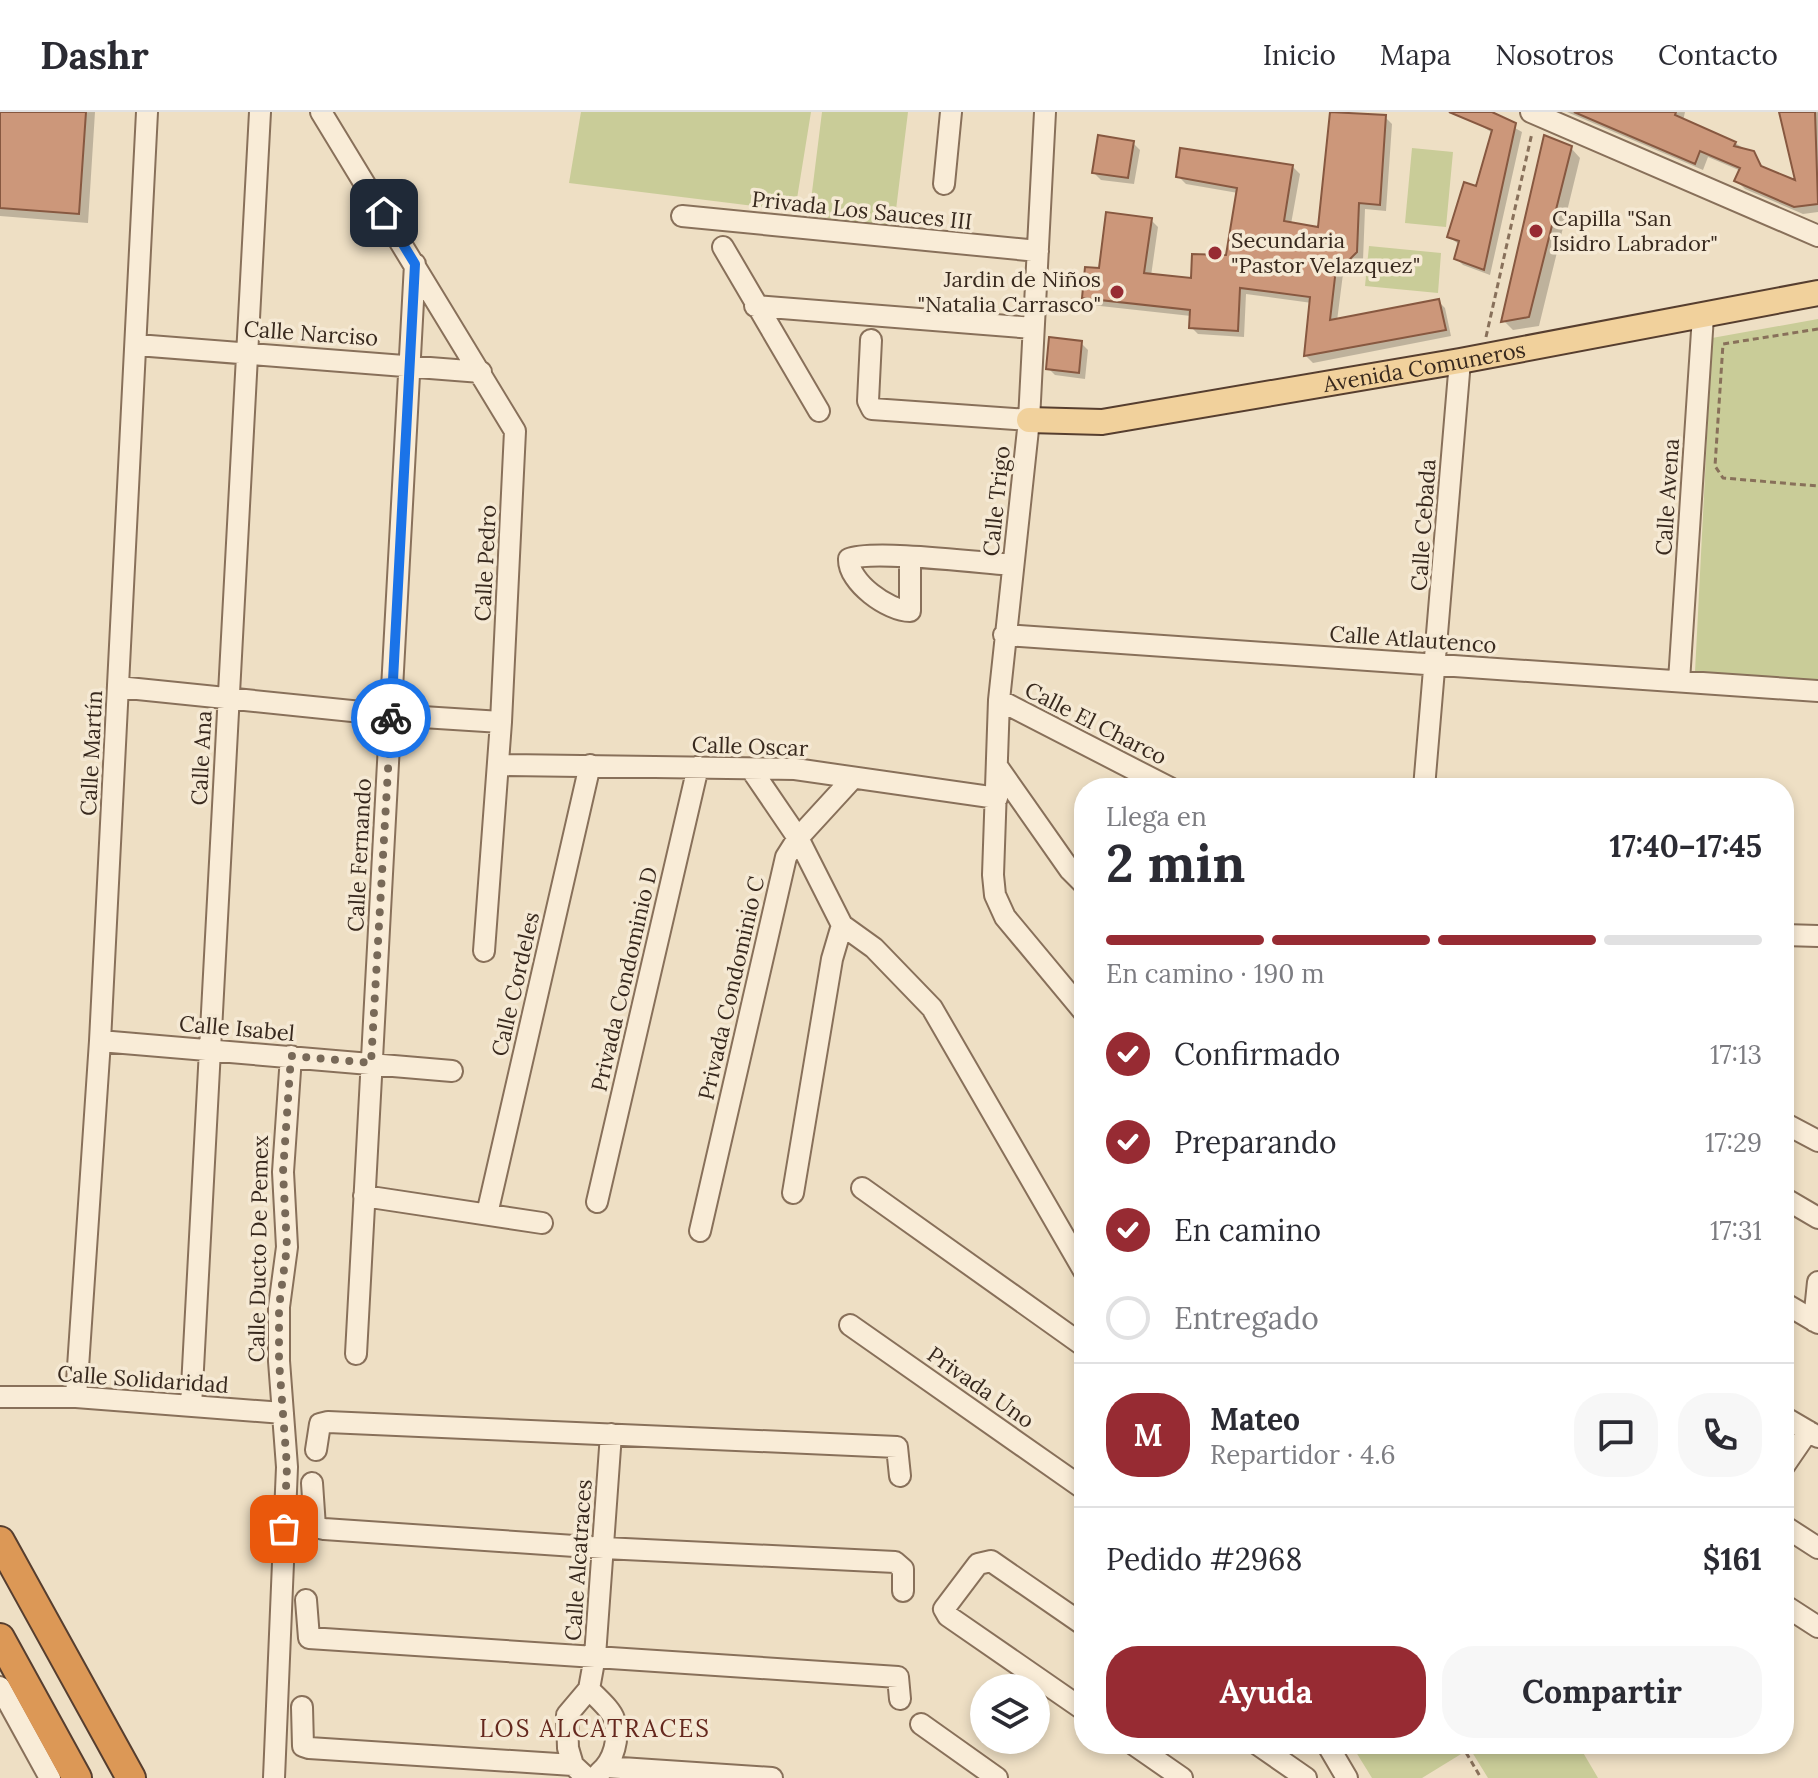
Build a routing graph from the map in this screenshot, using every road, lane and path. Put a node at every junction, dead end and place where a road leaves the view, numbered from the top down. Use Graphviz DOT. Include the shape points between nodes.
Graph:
graph roads {
  1 [pos="147,112"];
  2 [pos="260,112"];
  3 [pos="321,112"];
  4 [pos="951,112"];
  5 [pos="1045,112"];
  6 [pos="1534,113"];
  7 [pos="944,184"];
  8 [pos="682,216"];
  9 [pos="1818,236"];
  10 [pos="723,247"];
  11 [pos="1038,251"];
  12 [pos="415,264"];
  13 [pos="1818,293"];
  14 [pos="755,306"];
  15 [pos="1703,316"];
  16 [pos="1033,328"];
  17 [pos="1818,329"];
  18 [pos="871,340"];
  19 [pos="137,345"];
  20 [pos="246,352"];
  21 [pos="1470,359"];
  22 [pos="410,364"];
  23 [pos="481,372"];
  24 [pos="819,411"];
  25 [pos="1029,420"];
  26 [pos="1818,486"];
  27 [pos="910,558"];
  28 [pos="1013,565"];
  29 [pos="1004,635"];
  30 [pos="1436,664"];
  31 [pos="1679,681"];
  32 [pos="118,687"];
  33 [pos="1818,691"];
  34 [pos="228,700"];
  35 [pos="999,700"];
  36 [pos="391,715"];
  37 [pos="501,722"];
  38 [pos="499,765"];
  39 [pos="590,765"];
  40 [pos="997,766"];
  41 [pos="698,767"];
  42 [pos="751,769"];
  43 [pos="853,778"];
  44 [pos="1150,778"];
  45 [pos="1425,778"];
  46 [pos="997,798"];
  47 [pos="798,838"];
  48 [pos="1074,874"];
  49 [pos="842,925"];
  50 [pos="1794,935"];
  51 [pos="1818,936"];
  52 [pos="484,951"];
  53 [pos="1074,1000"];
  54 [pos="100,1041"];
  55 [pos="210,1049"];
  56 [pos="291,1056"];
  57 [pos="371,1063"];
  58 [pos="452,1071"];
  59 [pos="1794,1128"];
  60 [pos="1818,1141"];
  61 [pos="862,1188"];
  62 [pos="793,1193"];
  63 [pos="364,1196"];
  64 [pos="597,1202"];
  65 [pos="1794,1204"];
  66 [pos="487,1214"];
  67 [pos="1818,1218"];
  68 [pos="542,1223"];
  69 [pos="700,1231"];
  70 [pos="1074,1254"];
  71 [pos="1818,1282"];
  72 [pos="1794,1309"];
  73 [pos="1816,1322"];
  74 [pos="850,1325"];
  75 [pos="1074,1339"];
  76 [pos="356,1354"];
  77 [pos="0,1397"];
  78 [pos="76,1397"];
  79 [pos="191,1406"];
  80 [pos="283,1413"];
  81 [pos="1794,1423"];
  82 [pos="611,1434"];
  83 [pos="1813,1434"];
  84 [pos="316,1450"];
  85 [pos="1794,1455"];
  86 [pos="900,1476"];
  87 [pos="1074,1482"];
  88 [pos="312,1483"];
  89 [pos="1794,1532"];
  90 [pos="0,1541"];
  91 [pos="604,1548"];
  92 [pos="1818,1548"];
  93 [pos="903,1591"];
  94 [pos="306,1600"];
  95 [pos="1794,1611"];
  96 [pos="1074,1618"];
  97 [pos="1818,1627"];
  98 [pos="0,1638"];
  99 [pos="595,1656"];
  100 [pos="0,1687"];
  101 [pos="589,1689"];
  102 [pos="900,1699"];
  103 [pos="1074,1703"];
  104 [pos="302,1707"];
  105 [pos="921,1724"];
  106 [pos="1147,1754"];
  107 [pos="1271,1754"];
  108 [pos="1333,1754"];
  109 [pos="1467,1754"];
  110 [pos="124,1772"];
  111 [pos="590,1772"];
  112 [pos="50,1778"];
  113 [pos="77,1778"];
  114 [pos="274,1778"];
  115 [pos="772,1778"];
  116 [pos="997,1778"];
  117 [pos="1182,1778"];
  118 [pos="1306,1778"];
  119 [pos="1347,1778"];
  120 [pos="1481,1778"];
  1 -- 19 [label="street, Calle Martín"];
  2 -- 20 [label="street, Calle Ana"];
  3 -- 12 [label="street, Calle Pedro"];
  4 -- 7 [label="street"];
  5 -- 11 [label="street, Calle Trigo"];
  6 -- 9 [label="street"];
  6 -- 21 [label="path"];
  8 -- 11 [label="street, Privada Los Sauces III"];
  10 -- 14 [label="street"];
  11 -- 16 [label="street, Calle Trigo"];
  12 -- 22 [label="street, Calle Fernando"];
  12 -- 23 [label="street, Calle Pedro"];
  13 -- 15 [label="main road, Avenida Comuneros"];
  14 -- 16 [label="street"];
  14 -- 24 [label="street"];
  15 -- 21 [label="main road, Avenida Comuneros"];
  15 -- 31 [label="street, Calle Avena"];
  16 -- 25 [label="street, Calle Trigo"];
  17 -- 26 [label="path" via="1723,344 1715,466 1723,478"];
  18 -- 25 [label="street" via="872,409"];
  19 -- 20 [label="street, Calle Narciso"];
  19 -- 32 [label="street, Calle Martín"];
  20 -- 22 [label="street, Calle Narciso"];
  20 -- 34 [label="street, Calle Ana"];
  21 -- 25 [label="main road, Avenida Comuneros" via="1102,422"];
  21 -- 30 [label="street, Calle Cebada"];
  22 -- 23 [label="street, Calle Narciso"];
  22 -- 36 [label="street, Calle Fernando"];
  23 -- 37 [label="street, Calle Pedro" via="515,431"];
  25 -- 28 [label="street, Calle Trigo"];
  27 -- 27 [label="street" via="857,555 848,566 870,593 905,612 911,605"];
  27 -- 28 [label="street"];
  28 -- 29 [label="street, Calle Trigo"];
  29 -- 30 [label="street, Calle Atlautenco"];
  29 -- 35 [label="street, Calle Trigo"];
  30 -- 31 [label="street, Calle Atlautenco"];
  30 -- 45 [label="street, Calle Cebada"];
  31 -- 33 [label="street, Calle Atlautenco"];
  32 -- 34 [label="street"];
  32 -- 54 [label="street, Calle Martín"];
  34 -- 36 [label="street"];
  34 -- 55 [label="street, Calle Ana"];
  35 -- 40 [label="street, Calle Trigo"];
  35 -- 44 [label="street, Calle El Charco"];
  36 -- 37 [label="street"];
  36 -- 57 [label="street, Calle Fernando"];
  37 -- 38 [label="street, Calle Pedro"];
  38 -- 39 [label="street, Calle Oscar"];
  38 -- 52 [label="street, Calle Pedro"];
  39 -- 41 [label="street, Calle Oscar"];
  39 -- 66 [label="street, Calle Cordeles"];
  40 -- 46 [label="street, Calle Trigo"];
  40 -- 48 [label="street"];
  41 -- 42 [label="street, Calle Oscar"];
  41 -- 64 [label="street, Privada Condominio D"];
  42 -- 43 [label="street, Calle Oscar"];
  42 -- 47 [label="street"];
  43 -- 46 [label="street, Calle Oscar"];
  43 -- 47 [label="street, Privada Condominio C"];
  46 -- 53 [label="street, Calle Trigo" via="995,895 1005,917"];
  47 -- 49 [label="street"];
  47 -- 69 [label="street, Privada Condominio C" via="786,857"];
  49 -- 62 [label="street"];
  49 -- 70 [label="street" via="874,948 932,1008"];
  50 -- 51 [label="street"];
  54 -- 55 [label="street, Calle Isabel"];
  54 -- 78 [label="street, Calle Martín"];
  55 -- 56 [label="street, Calle Isabel"];
  55 -- 79 [label="street, Calle Ana"];
  56 -- 57 [label="street, Calle Isabel"];
  56 -- 80 [label="street, Calle Ducto De Pemex" via="283,1172 287,1247 279,1307"];
  57 -- 58 [label="street, Calle Isabel"];
  57 -- 63 [label="street, Calle Fernando"];
  59 -- 60 [label="street"];
  61 -- 75 [label="street"];
  63 -- 66 [label="street"];
  63 -- 76 [label="street, Calle Fernando"];
  65 -- 67 [label="street"];
  66 -- 68 [label="street"];
  71 -- 73 [label="street"];
  72 -- 73 [label="street"];
  74 -- 87 [label="street, Privada Uno"];
  77 -- 78 [label="street, Calle Solidaridad"];
  78 -- 79 [label="street, Calle Solidaridad"];
  79 -- 80 [label="street, Calle Solidaridad"];
  80 -- 114 [label="street, Calle Ducto De Pemex" via="287,1467"];
  81 -- 83 [label="street"];
  82 -- 84 [label="street" via="328,1422 317,1429"];
  82 -- 86 [label="street" via="897,1447"];
  82 -- 91 [label="street, Calle Alcatraces"];
  83 -- 85 [label="street"];
  88 -- 91 [label="street" via="315,1527"];
  89 -- 92 [label="street"];
  90 -- 110 [label="highway"];
  91 -- 93 [label="street" via="895,1562 903,1569"];
  91 -- 99 [label="street, Calle Alcatraces"];
  94 -- 99 [label="street" via="309,1638"];
  95 -- 97 [label="street"];
  96 -- 103 [label="street" via="983,1560 944,1609"];
  98 -- 113 [label="highway"];
  99 -- 101 [label="street, Calle Alcatraces"];
  99 -- 102 [label="street" via="898,1677"];
  100 -- 112 [label="street"];
  101 -- 111 [label="street, Calle Alcatraces" via="567,1715 568,1748"];
  101 -- 111 [label="street" via="614,1718 616,1749"];
  104 -- 111 [label="street" via="301,1738 309,1748"];
  105 -- 116 [label="street"];
  106 -- 117 [label="street"];
  107 -- 118 [label="street"];
  108 -- 119 [label="street"];
  109 -- 120 [label="path"];
  111 -- 115 [label="street"];
}
